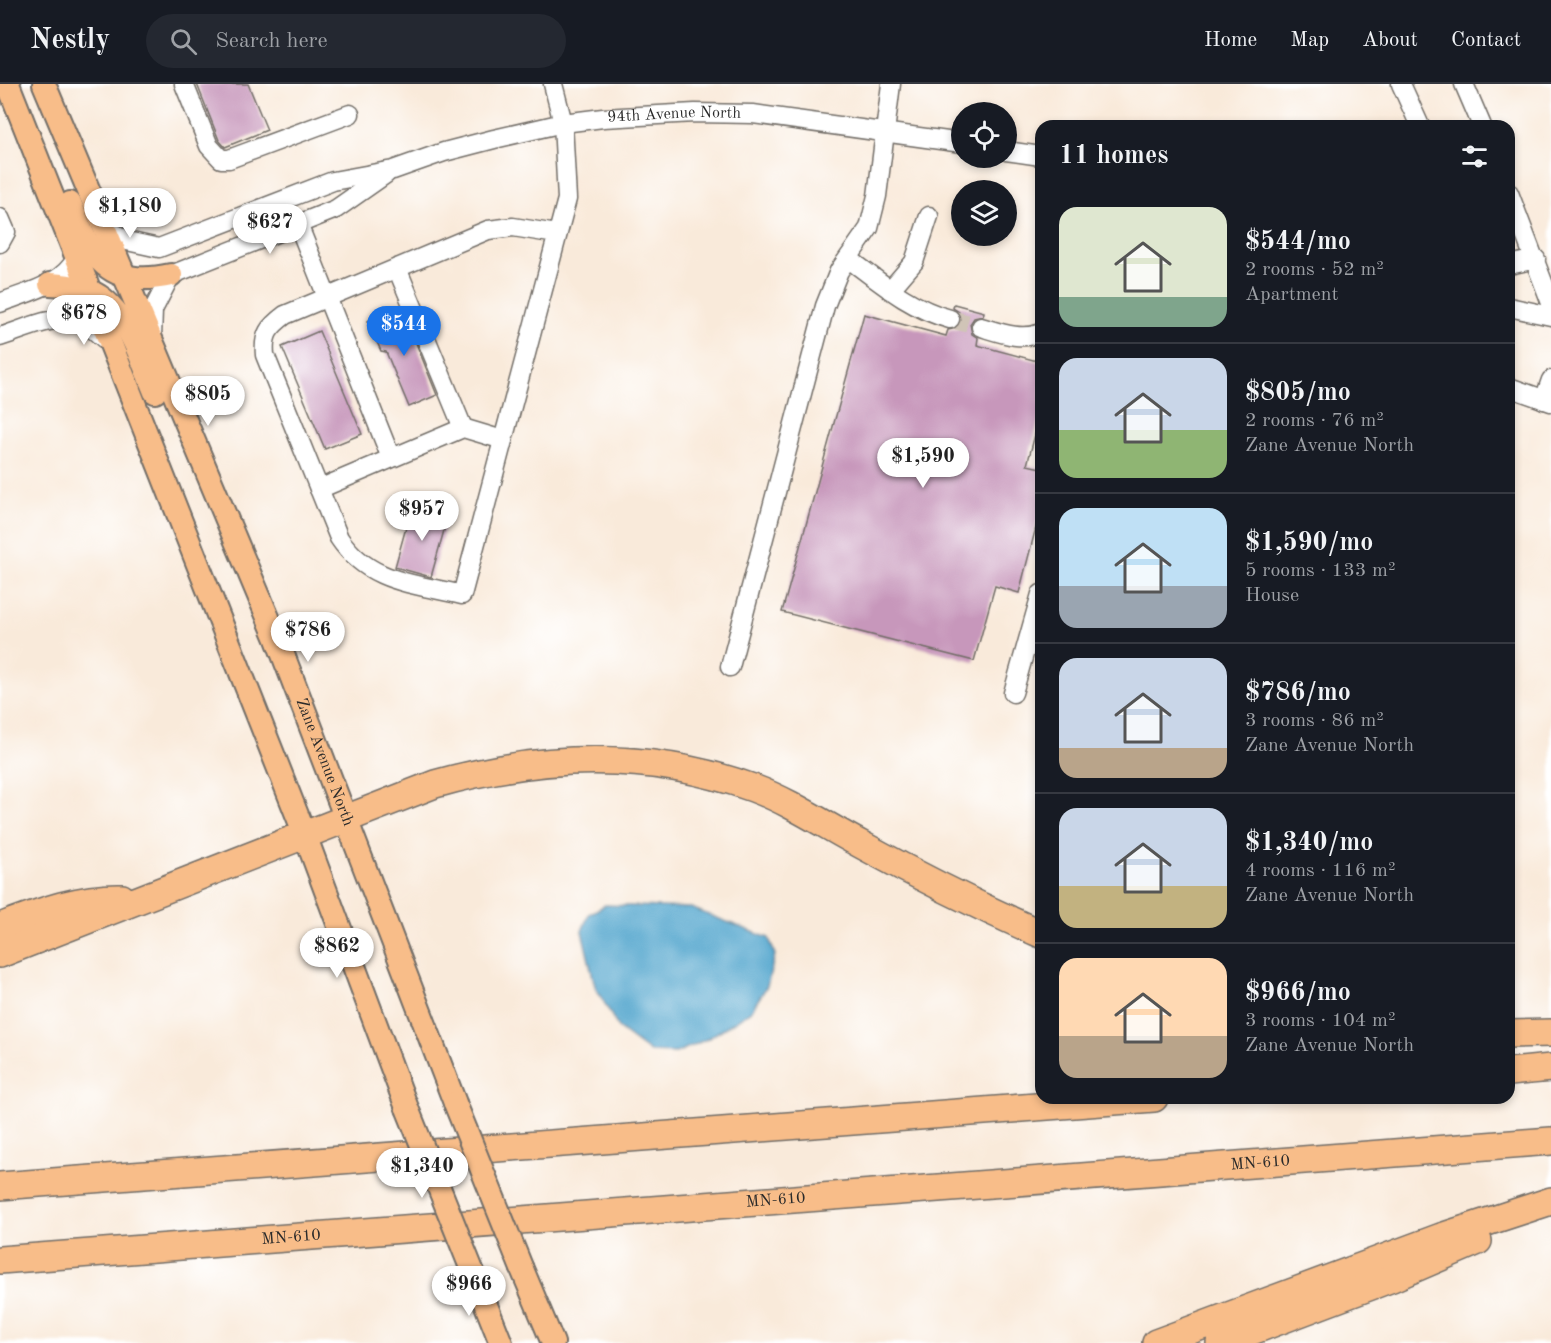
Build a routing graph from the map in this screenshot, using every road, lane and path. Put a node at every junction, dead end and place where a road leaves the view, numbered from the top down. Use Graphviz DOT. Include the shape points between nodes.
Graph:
graph roads {
  1 [pos="44,84"];
  2 [pos="184,84"];
  3 [pos="553,84"];
  4 [pos="891,84"];
  5 [pos="1401,84"];
  6 [pos="1464,84"];
  7 [pos="8,86"];
  8 [pos="350,114"];
  9 [pos="1417,120"];
  10 [pos="1479,120"];
  11 [pos="563,123"];
  12 [pos="885,131"];
  13 [pos="951,142"];
  14 [pos="1017,153"];
  15 [pos="1035,155"];
  16 [pos="393,170"];
  17 [pos="1515,208"];
  18 [pos="929,216"];
  19 [pos="0,218"];
  20 [pos="102,225"];
  21 [pos="298,225"];
  22 [pos="557,234"];
  23 [pos="0,243"];
  24 [pos="76,258"];
  25 [pos="849,259"];
  26 [pos="1536,259"];
  27 [pos="1515,264"];
  28 [pos="397,268"];
  29 [pos="171,275"];
  30 [pos="124,277"];
  31 [pos="50,284"];
  32 [pos="890,290"];
  33 [pos="89,291"];
  34 [pos="327,299"];
  35 [pos="0,303"];
  36 [pos="1551,303"];
  37 [pos="1515,309"];
  38 [pos="1551,316"];
  39 [pos="950,319"];
  40 [pos="981,327"];
  41 [pos="1035,335"];
  42 [pos="0,337"];
  43 [pos="110,343"];
  44 [pos="152,344"];
  45 [pos="1551,380"];
  46 [pos="1515,389"];
  47 [pos="1547,401"];
  48 [pos="463,428"];
  49 [pos="503,441"];
  50 [pos="391,458"];
  51 [pos="320,489"];
  52 [pos="1035,615"];
  53 [pos="273,632"];
  54 [pos="730,667"];
  55 [pos="1013,693"];
  56 [pos="347,817"];
  57 [pos="304,835"];
  58 [pos="141,899"];
  59 [pos="0,927"];
  60 [pos="1035,931"];
  61 [pos="0,954"];
  62 [pos="1551,1033"];
  63 [pos="1515,1034"];
  64 [pos="1551,1068"];
  65 [pos="1515,1071"];
  66 [pos="1075,1104"];
  67 [pos="1551,1141"];
  68 [pos="0,1186"];
  69 [pos="1551,1202"];
  70 [pos="0,1260"];
  71 [pos="501,1343"];
  72 [pos="553,1343"];
  73 [pos="1156,1343"];
  74 [pos="1220,1343"];
  1 -- 20 [label="main road, Zane Avenue North"];
  2 -- 8 [label="street" via="209,146 221,159"];
  3 -- 11 [label="street"];
  4 -- 12 [label="street"];
  5 -- 9 [label="street"];
  6 -- 10 [label="street"];
  7 -- 24 [label="main road"];
  7 -- 30 [label="main road" via="50,151 95,255"];
  11 -- 12 [label="street, 94th Avenue North" via="695,113 753,114"];
  11 -- 16 [label="street, 94th Avenue North" via="444,152"];
  11 -- 22 [label="street" via="567,199"];
  12 -- 13 [label="street, 94th Avenue North"];
  12 -- 25 [label="street" via="869,228"];
  14 -- 15 [label="street"];
  16 -- 20 [label="street, 94th Avenue North" via="333,181 159,248 127,242"];
  16 -- 21 [label="street, 94th Avenue North" via="336,209"];
  17 -- 26 [label="street"];
  18 -- 32 [label="street" via="914,262"];
  19 -- 23 [label="street" via="6,232"];
  20 -- 30 [label="main road, Zane Avenue North"];
  21 -- 29 [label="street, 94th Avenue North"];
  21 -- 34 [label="street"];
  22 -- 28 [label="street" via="513,227 488,231"];
  22 -- 49 [label="street"];
  24 -- 31 [label="street" via="70,270"];
  24 -- 33 [label="main road"];
  25 -- 32 [label="street"];
  25 -- 54 [label="street" via="839,271 825,306"];
  26 -- 27 [label="street"];
  26 -- 36 [label="street"];
  28 -- 34 [label="street"];
  28 -- 48 [label="street"];
  29 -- 30 [label="main road"];
  29 -- 44 [label="street" via="153,310"];
  30 -- 44 [label="main road, Zane Avenue North"];
  31 -- 33 [label="main road"];
  31 -- 35 [label="street"];
  32 -- 39 [label="street" via="922,310"];
  33 -- 43 [label="main road"];
  33 -- 53 [label="main road" via="113,309 128,333 195,485"];
  34 -- 50 [label="street"];
  34 -- 51 [label="street" via="285,315 270,326 264,339 265,355"];
  37 -- 38 [label="street"];
  40 -- 41 [label="street" via="1017,337"];
  42 -- 43 [label="street" via="73,319 85,323"];
  43 -- 57 [label="main road"];
  44 -- 53 [label="main road, Zane Avenue North"];
  45 -- 47 [label="street"];
  46 -- 47 [label="street"];
  48 -- 49 [label="street"];
  48 -- 50 [label="street"];
  49 -- 51 [label="street" via="462,595 365,567 350,555 339,538"];
  50 -- 51 [label="street"];
  52 -- 55 [label="street"];
  53 -- 56 [label="main road, Zane Avenue North"];
  56 -- 57 [label="highway"];
  56 -- 60 [label="highway" via="435,784 494,768 591,759 655,764 754,789"];
  56 -- 72 [label="main road, Zane Avenue North, bridge" via="455,1103"];
  57 -- 58 [label="highway"];
  57 -- 71 [label="main road, bridge"];
  58 -- 59 [label="highway" via="78,901"];
  58 -- 61 [label="highway"];
  62 -- 63 [label="highway"];
  64 -- 65 [label="highway"];
  66 -- 68 [label="highway"];
  67 -- 70 [label="highway, MN-610"];
  69 -- 73 [label="highway" via="1441,1237"];
  69 -- 74 [label="highway" via="1518,1222 1392,1278"];
}
